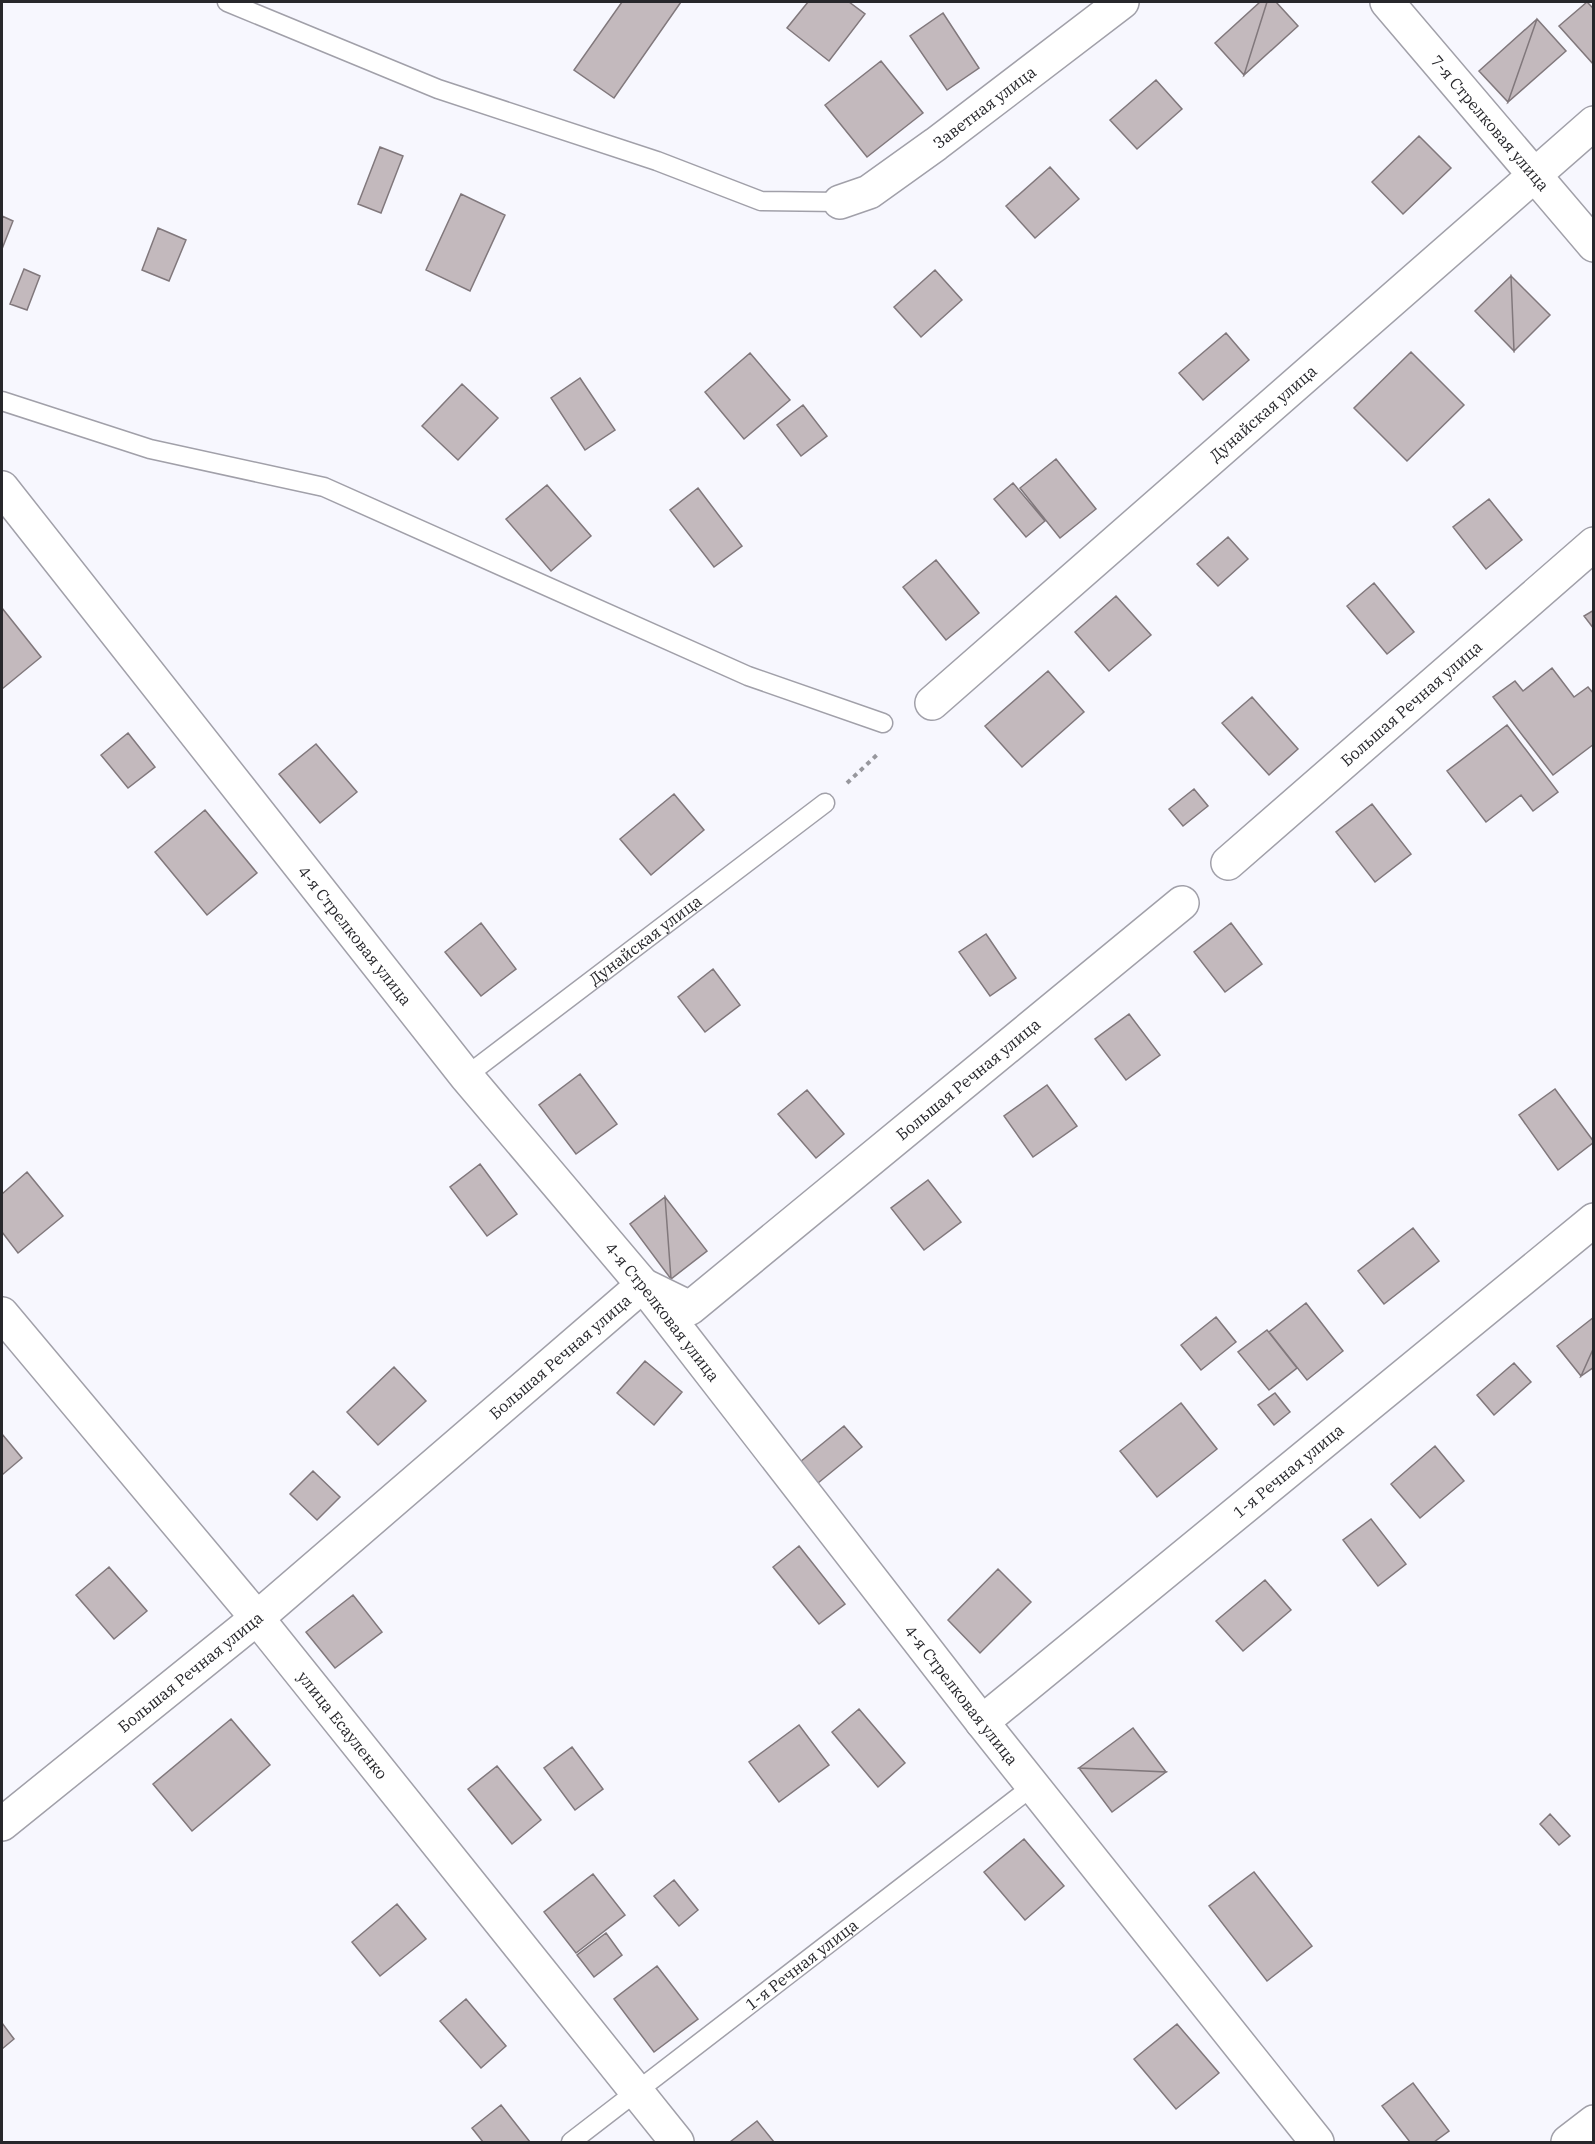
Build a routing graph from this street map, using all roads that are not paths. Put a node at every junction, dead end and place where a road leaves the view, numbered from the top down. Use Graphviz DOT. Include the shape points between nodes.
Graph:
graph roads {
  1 [pos="226,2"];
  2 [pos="1122,2"];
  3 [pos="1387,2"];
  4 [pos="1593,123"];
  5 [pos="1533,177"];
  6 [pos="840,202"];
  7 [pos="1593,245"];
  8 [pos="2,401"];
  9 [pos="2,488"];
  10 [pos="1593,544"];
  11 [pos="932,704"];
  12 [pos="884,723"];
  13 [pos="825,803"];
  14 [pos="1228,863"];
  15 [pos="1182,903"];
  16 [pos="466,1076"];
  17 [pos="1593,1220"];
  18 [pos="643,1285"];
  19 [pos="2,1314"];
  20 [pos="257,1618"];
  21 [pos="982,1722"];
  22 [pos="1033,1786"];
  23 [pos="2,1824"];
  24 [pos="637,2090"];
  25 [pos="1593,2122"];
  26 [pos="571,2142"];
  27 [pos="677,2142"];
  28 [pos="1317,2142"];
  29 [pos="1568,2142"];
  1 -- 6 [label="lane" via="438,89 657,161 761,201"];
  2 -- 6 [label="street, Заветная улица" via="917,158 869,192"];
  3 -- 5 [label="street, 7-я Стрелковая улица"];
  4 -- 5 [label="street, Дунайская улица"];
  5 -- 7 [label="street, 7-я Стрелковая улица"];
  5 -- 11 [label="street, Дунайская улица"];
  8 -- 12 [label="lane" via="150,449 324,487 748,676"];
  9 -- 16 [label="street, 4-я Стрелковая улица"];
  10 -- 14 [label="street, Большая Речная улица"];
  13 -- 16 [label="lane, Дунайская улица"];
  15 -- 18 [label="street, Большая Речная улица" via="690,1308"];
  16 -- 18 [label="street, 4-я Стрелковая улица"];
  17 -- 21 [label="street, 1-я Речная улица"];
  18 -- 20 [label="street, Большая Речная улица"];
  18 -- 21 [label="street, 4-я Стрелковая улица"];
  19 -- 20 [label="street, улица Есауленко"];
  20 -- 23 [label="street, Большая Речная улица"];
  20 -- 24 [label="street, улица Есауленко"];
  21 -- 22 [label="street, 4-я Стрелковая улица"];
  22 -- 24 [label="lane, 1-я Речная улица"];
  22 -- 28 [label="street, 4-я Стрелковая улица"];
  24 -- 26 [label="lane, 1-я Речная улица"];
  24 -- 27 [label="street, улица Есауленко"];
  25 -- 29 [label="street"];
}
